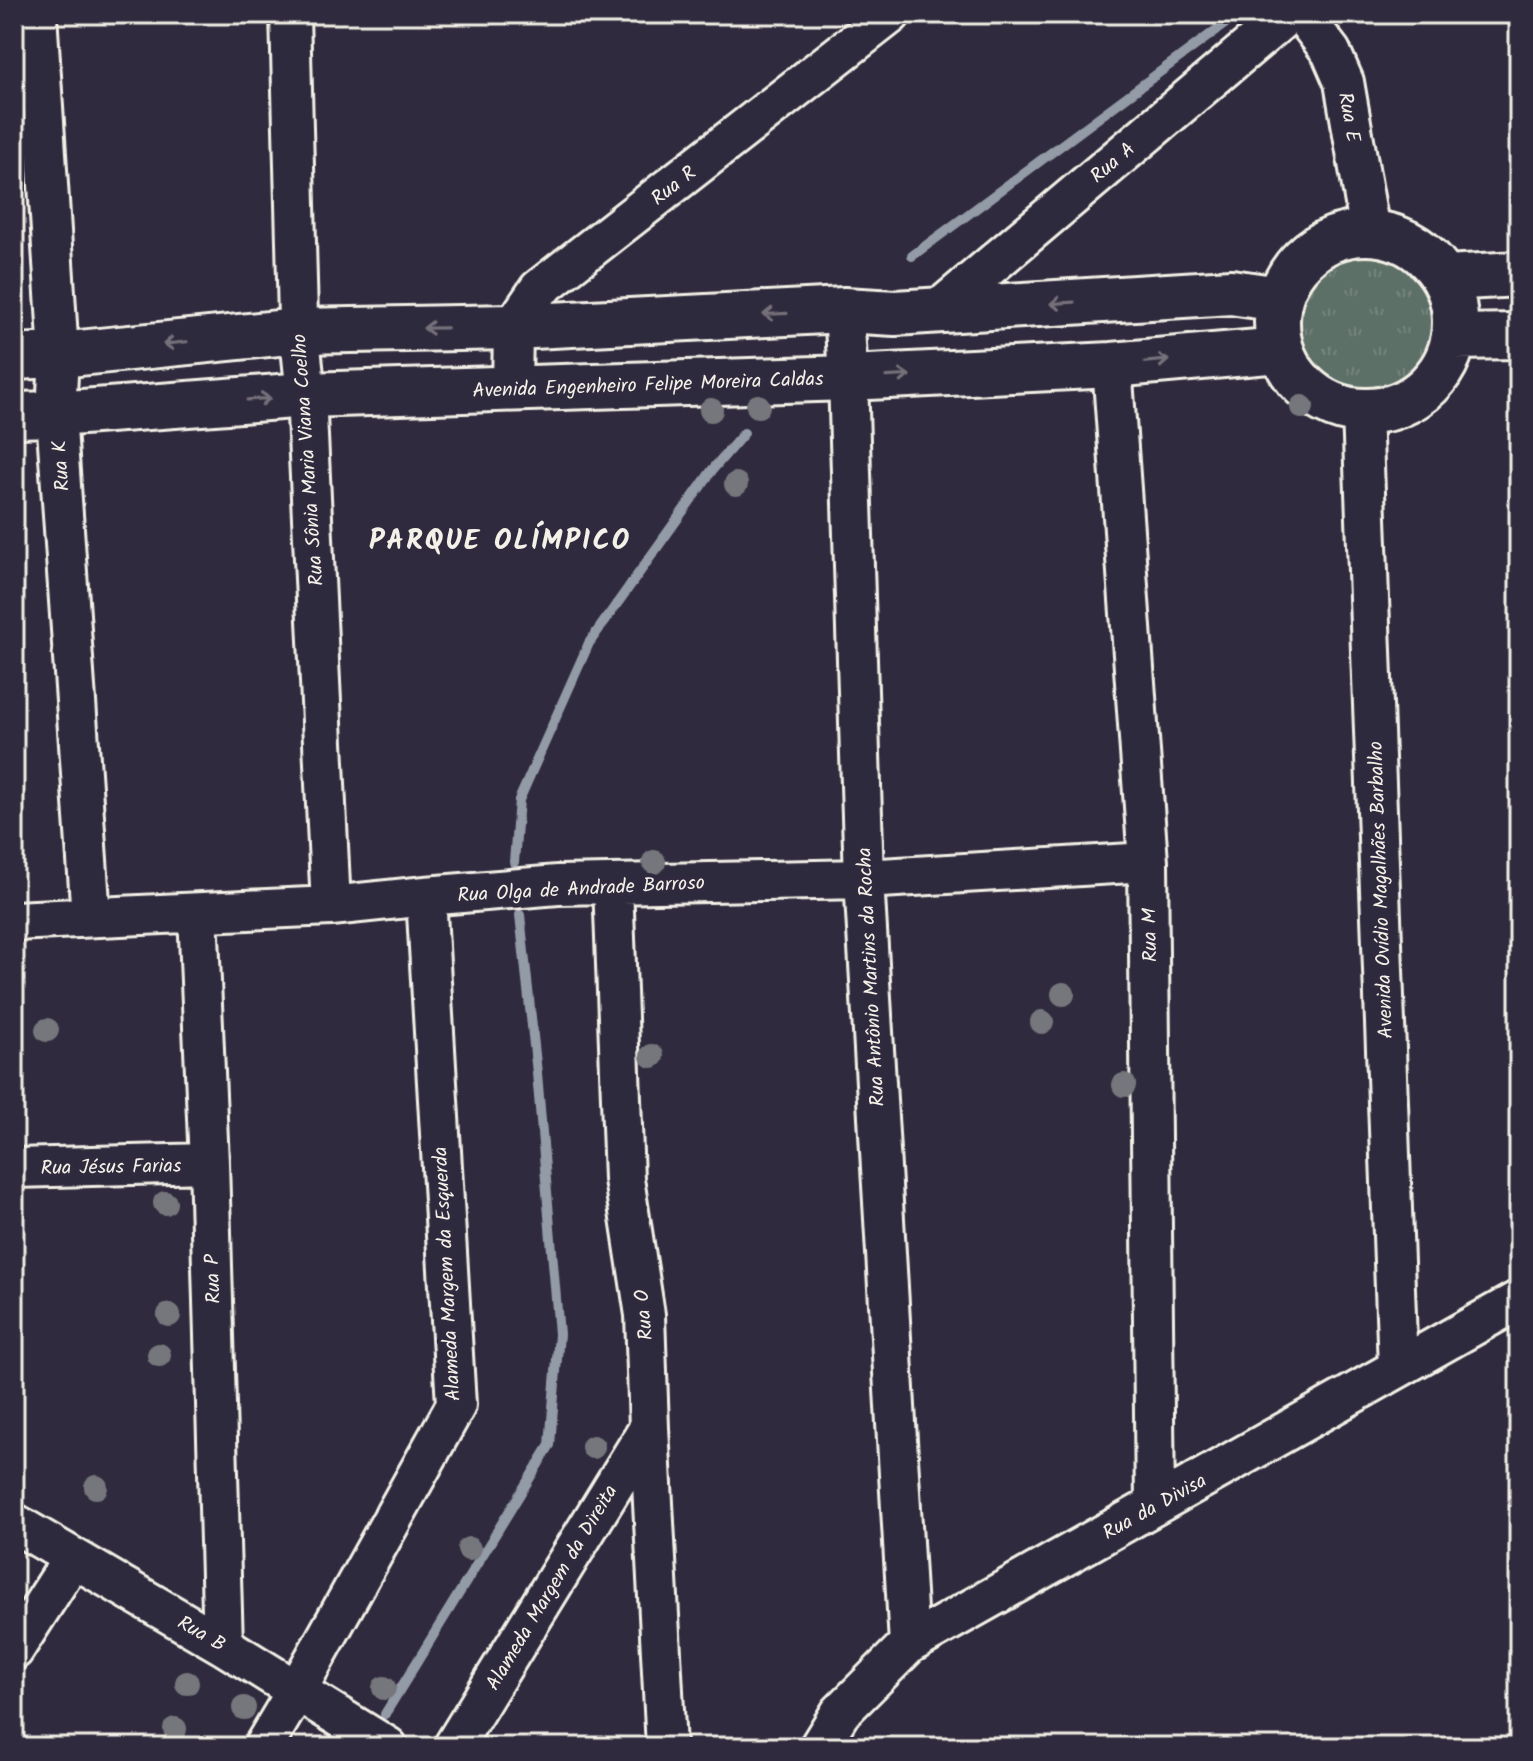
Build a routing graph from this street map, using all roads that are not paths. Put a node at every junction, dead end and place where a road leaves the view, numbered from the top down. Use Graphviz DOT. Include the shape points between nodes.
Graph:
graph roads {
  1 [pos="37,14"];
  2 [pos="290,14"];
  3 [pos="891,14"];
  4 [pos="1288,14"];
  5 [pos="1302,14"];
  6 [pos="1370,232"];
  7 [pos="1519,274"];
  8 [pos="1445,278"];
  9 [pos="1279,299"];
  10 [pos="844,310"];
  11 [pos="937,311"];
  12 [pos="513,327"];
  13 [pos="298,331"];
  14 [pos="1519,336"];
  15 [pos="1455,337"];
  16 [pos="1281,350"];
  17 [pos="59,355"];
  18 [pos="14,357"];
  19 [pos="1112,365"];
  20 [pos="848,378"];
  21 [pos="512,388"];
  22 [pos="306,395"];
  23 [pos="1362,412"];
  24 [pos="35,415"];
  25 [pos="1148,862"];
  26 [pos="864,879"];
  27 [pos="613,884"];
  28 [pos="426,896"];
  29 [pos="331,906"];
  30 [pos="198,913"];
  31 [pos="91,917"];
  32 [pos="14,921"];
  33 [pos="209,1163"];
  34 [pos="14,1168"];
  35 [pos="1519,1300"];
  36 [pos="1398,1368"];
  37 [pos="649,1428"];
  38 [pos="1155,1505"];
  39 [pos="14,1523"];
  40 [pos="73,1558"];
  41 [pos="909,1644"];
  42 [pos="223,1645"];
  43 [pos="14,1650"];
  44 [pos="297,1690"];
  45 [pos="263,1747"];
  46 [pos="388,1747"];
  47 [pos="453,1747"];
  48 [pos="666,1747"];
  49 [pos="819,1747"];
  1 -- 17 [label="street, Rua K"];
  2 -- 13 [label="street, Rua Sônia Maria Viana Coelho"];
  3 -- 12 [label="street, Rua R" via="539,289"];
  4 -- 11 [label="street, Rua A"];
  5 -- 6 [label="street, Rua E" via="1331,52 1344,82"];
  6 -- 8 [label="street" via="1400,239 1426,254"];
  6 -- 9 [label="street" via="1340,236 1313,250 1292,271"];
  7 -- 8 [label="street"];
  8 -- 15 [label="street" via="1455,307"];
  9 -- 11 [label="street, one-way" via="1231,292"];
  9 -- 16 [label="street"];
  10 -- 11 [label="street"];
  10 -- 12 [label="street, one-way"];
  10 -- 20 [label="street, Rua Antônio Martins da Rocha"];
  12 -- 13 [label="street, one-way"];
  12 -- 21 [label="street"];
  13 -- 17 [label="street, one-way"];
  13 -- 22 [label="street, Rua Sônia Maria Viana Coelho"];
  14 -- 15 [label="street"];
  15 -- 23 [label="street" via="1433,384 1387,410"];
  19 -- 16 [label="street, Avenida Engenheiro Felipe Moreira Caldas, one-way"];
  16 -- 23 [label="street" via="1293,374 1312,394 1335,407"];
  17 -- 18 [label="street"];
  17 -- 24 [label="street, Rua K"];
  20 -- 19 [label="street, Avenida Engenheiro Felipe Moreira Caldas, one-way"];
  19 -- 25 [label="street, Rua M"];
  20 -- 21 [label="street, Avenida Engenheiro Felipe Moreira Caldas"];
  20 -- 26 [label="street, Rua Antônio Martins da Rocha"];
  21 -- 22 [label="street, Avenida Engenheiro Felipe Moreira Caldas"];
  24 -- 22 [label="street, Avenida Engenheiro Felipe Moreira Caldas, one-way"];
  22 -- 29 [label="street, Rua Sônia Maria Viana Coelho"];
  23 -- 36 [label="street, Avenida Ovídio Magalhães Barbalho"];
  24 -- 31 [label="street, Rua K"];
  25 -- 26 [label="street, Rua Olga de Andrade Barroso"];
  25 -- 38 [label="street, Rua M"];
  26 -- 27 [label="street, Rua Olga de Andrade Barroso"];
  26 -- 41 [label="street, Rua Antônio Martins da Rocha"];
  27 -- 28 [label="street, Rua Olga de Andrade Barroso"];
  27 -- 37 [label="street, Rua O" via="624,1179 645,1315"];
  28 -- 29 [label="street, Rua Olga de Andrade Barroso"];
  28 -- 44 [label="street, Alameda Margem da Esquerda" via="456,1405"];
  29 -- 30 [label="street, Rua Olga de Andrade Barroso"];
  30 -- 31 [label="street, Rua Olga de Andrade Barroso"];
  30 -- 33 [label="street, Rua P"];
  31 -- 32 [label="street, Rua Olga de Andrade Barroso"];
  33 -- 34 [label="street, Rua Jésus Farias"];
  33 -- 42 [label="street, Rua P"];
  35 -- 36 [label="street, Rua da Divisa"];
  36 -- 38 [label="street, Rua da Divisa"];
  37 -- 47 [label="street, Alameda Margem da Direita"];
  37 -- 48 [label="street, Rua O"];
  38 -- 41 [label="street, Rua da Divisa"];
  39 -- 40 [label="street, Rua B"];
  40 -- 42 [label="street, Rua B"];
  40 -- 43 [label="street"];
  41 -- 49 [label="street, Rua da Divisa" via="840,1713"];
  42 -- 44 [label="street, Rua B"];
  44 -- 45 [label="street, Alameda Margem da Esquerda"];
  44 -- 46 [label="street, Rua B"];
}
